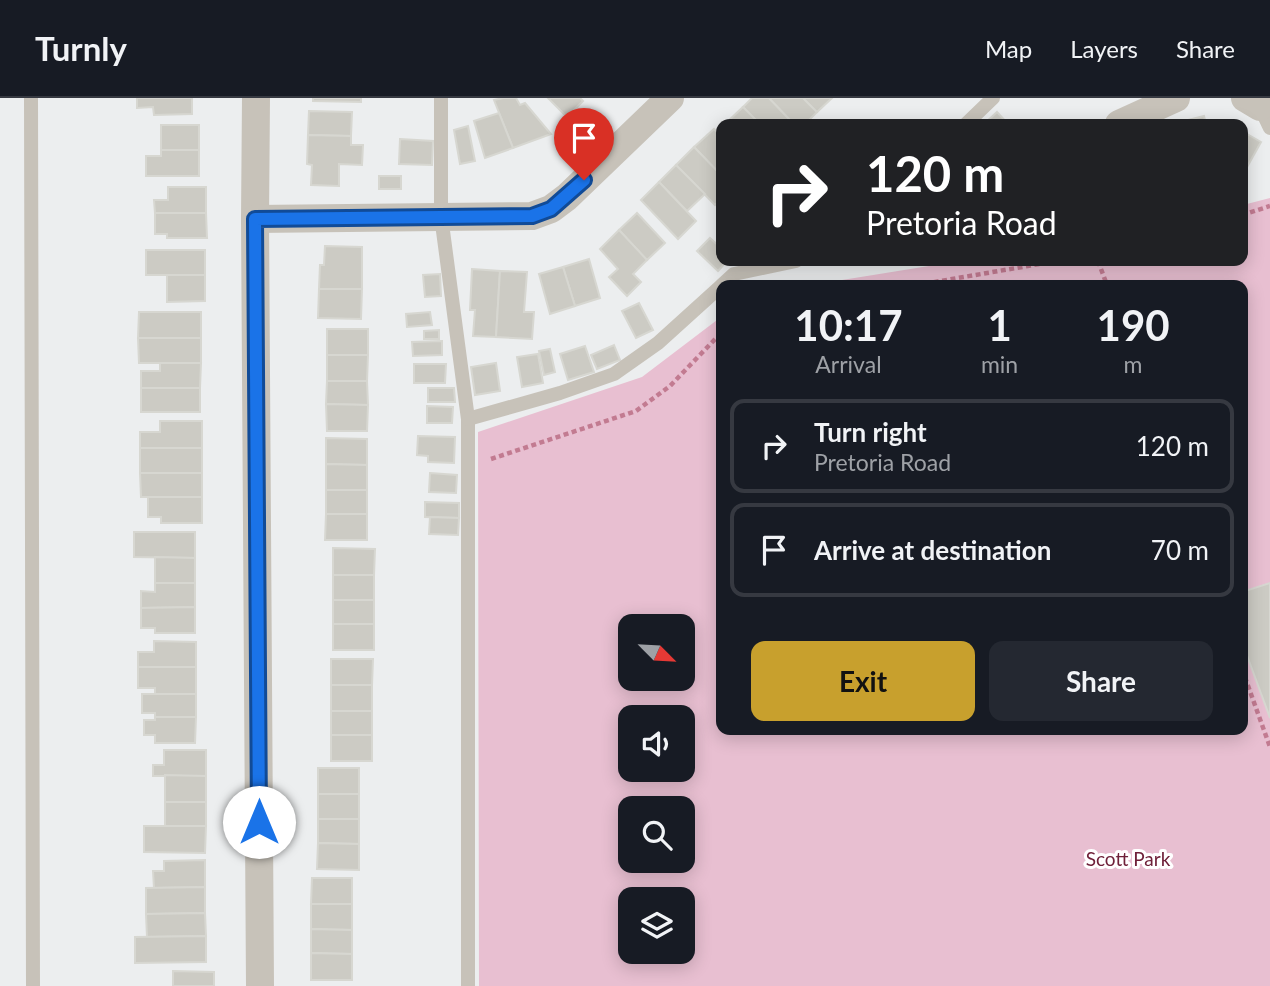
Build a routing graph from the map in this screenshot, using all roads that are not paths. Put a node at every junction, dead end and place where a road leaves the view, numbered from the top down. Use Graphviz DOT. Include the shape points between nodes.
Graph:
graph roads {
  1 [pos="32,98"];
  2 [pos="256,98"];
  3 [pos="441,98"];
  4 [pos="670,98"];
  5 [pos="993,98"];
  6 [pos="1177,98"];
  7 [pos="971,119"];
  8 [pos="1130,119"];
  9 [pos="441,216"];
  10 [pos="255,219"];
  11 [pos="772,266"];
  12 [pos="728,280"];
  13 [pos="716,291"];
  14 [pos="468,419"];
  15 [pos="33,986"];
  16 [pos="260,986"];
  17 [pos="468,986"];
  1 -- 15 [label="lane"];
  2 -- 10 [label="street"];
  3 -- 9 [label="lane"];
  4 -- 9 [label="street" via="551,209 532,216"];
  5 -- 7 [label="lane"];
  6 -- 8 [label="street"];
  9 -- 10 [label="street"];
  9 -- 14 [label="lane"];
  10 -- 16 [label="street"];
  11 -- 12 [label="lane" via="734,274"];
  13 -- 14 [label="lane" via="658,343 614,374"];
  14 -- 17 [label="lane"];
}
